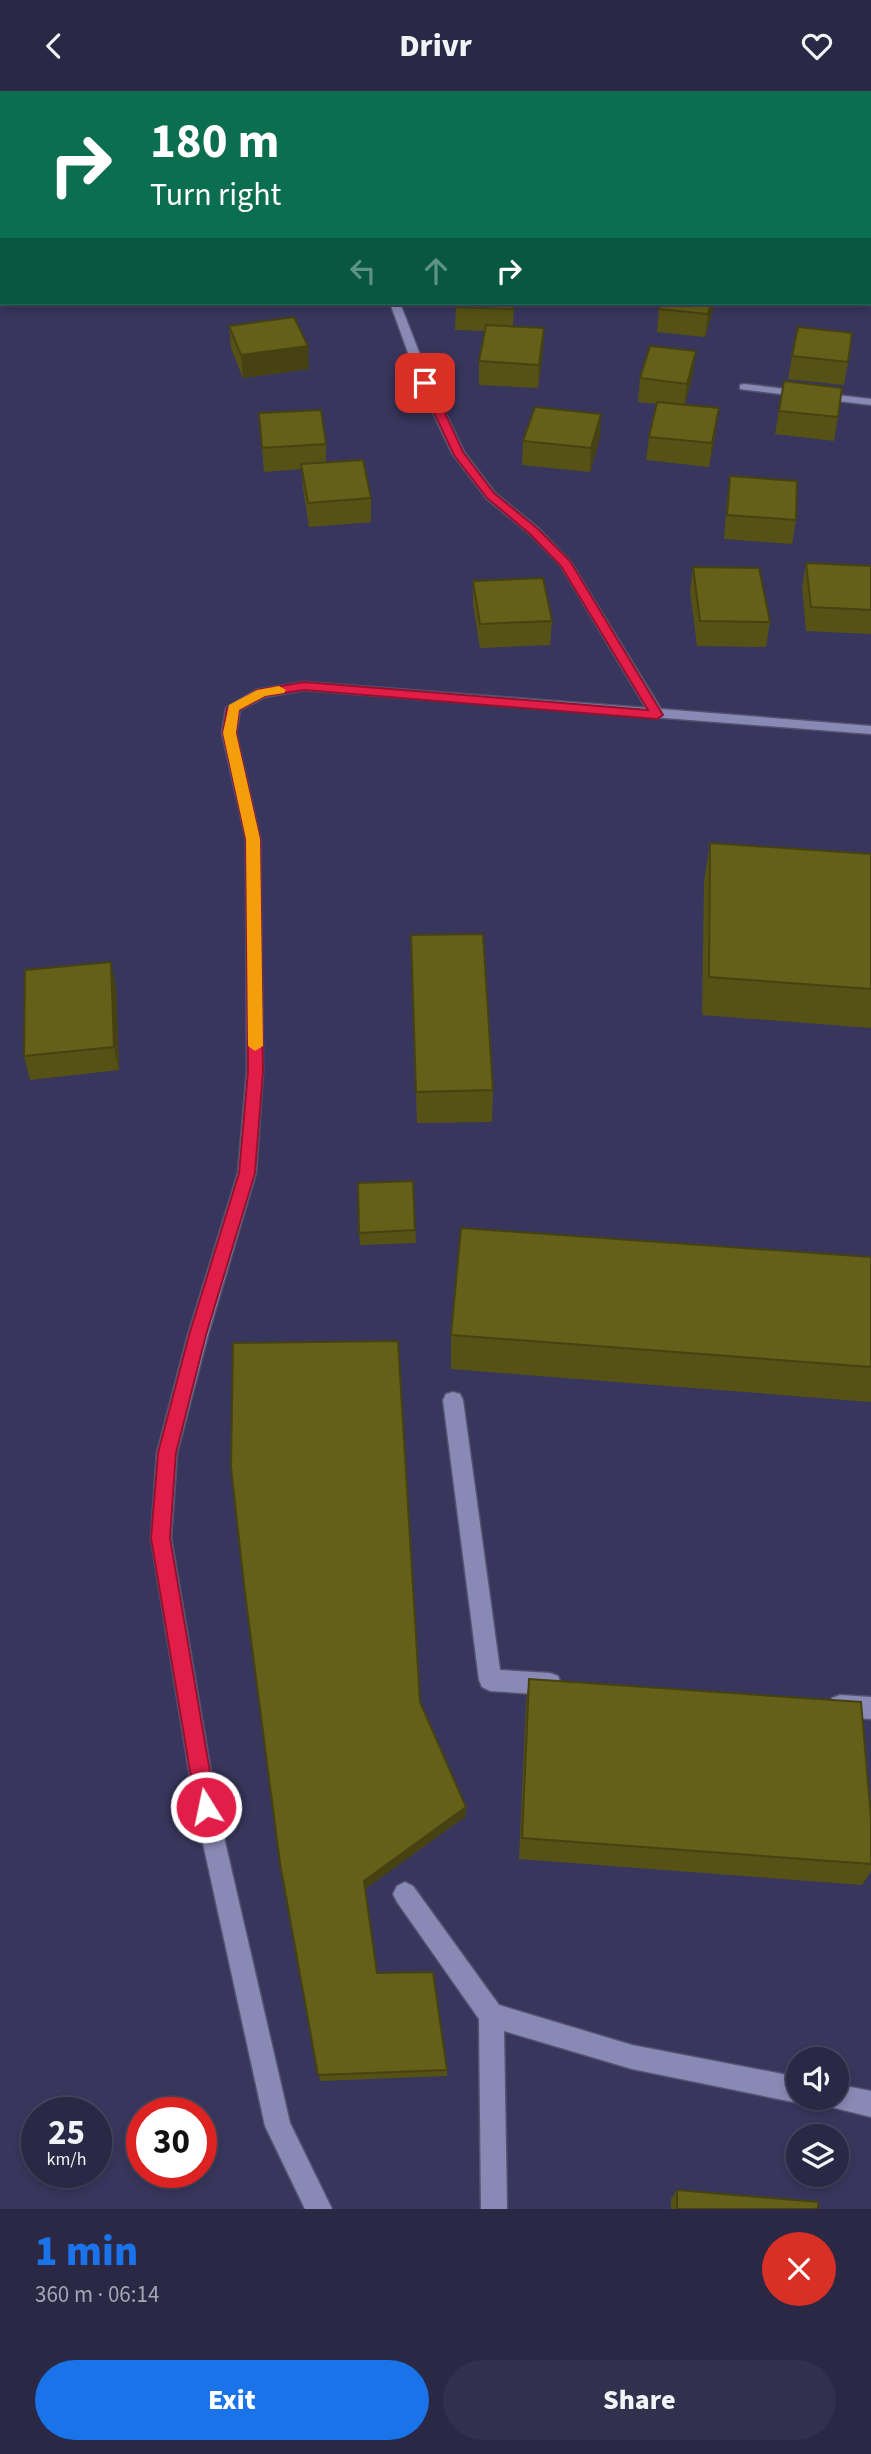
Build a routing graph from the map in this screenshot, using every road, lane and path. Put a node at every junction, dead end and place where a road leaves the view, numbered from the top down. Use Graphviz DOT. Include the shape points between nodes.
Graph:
graph roads {
  1 [pos="396,305"];
  2 [pos="744,387"];
  3 [pos="871,402"];
  4 [pos="657,715"];
  5 [pos="871,730"];
  6 [pos="453,1400"];
  7 [pos="572,1686"];
  8 [pos="817,1704"];
  9 [pos="871,1708"];
  10 [pos="405,1894"];
  11 [pos="491,2015"];
  12 [pos="786,2087"];
  13 [pos="849,2100"];
  14 [pos="871,2104"];
  15 [pos="319,2209"];
  16 [pos="494,2209"];
  1 -- 4 [label="street" via="458,453 491,496 566,564"];
  2 -- 3 [label="street"];
  4 -- 5 [label="street"];
  4 -- 15 [label="street" via="304,686 261,693 233,708 229,733 253,839 255,1071 247,1173 167,1453 161,1538 206,1807 278,2126"];
  6 -- 7 [label="street" via="490,1680"];
  8 -- 9 [label="street"];
  10 -- 11 [label="street"];
  11 -- 12 [label="street" via="632,2057"];
  11 -- 16 [label="street"];
  13 -- 14 [label="street"];
}
